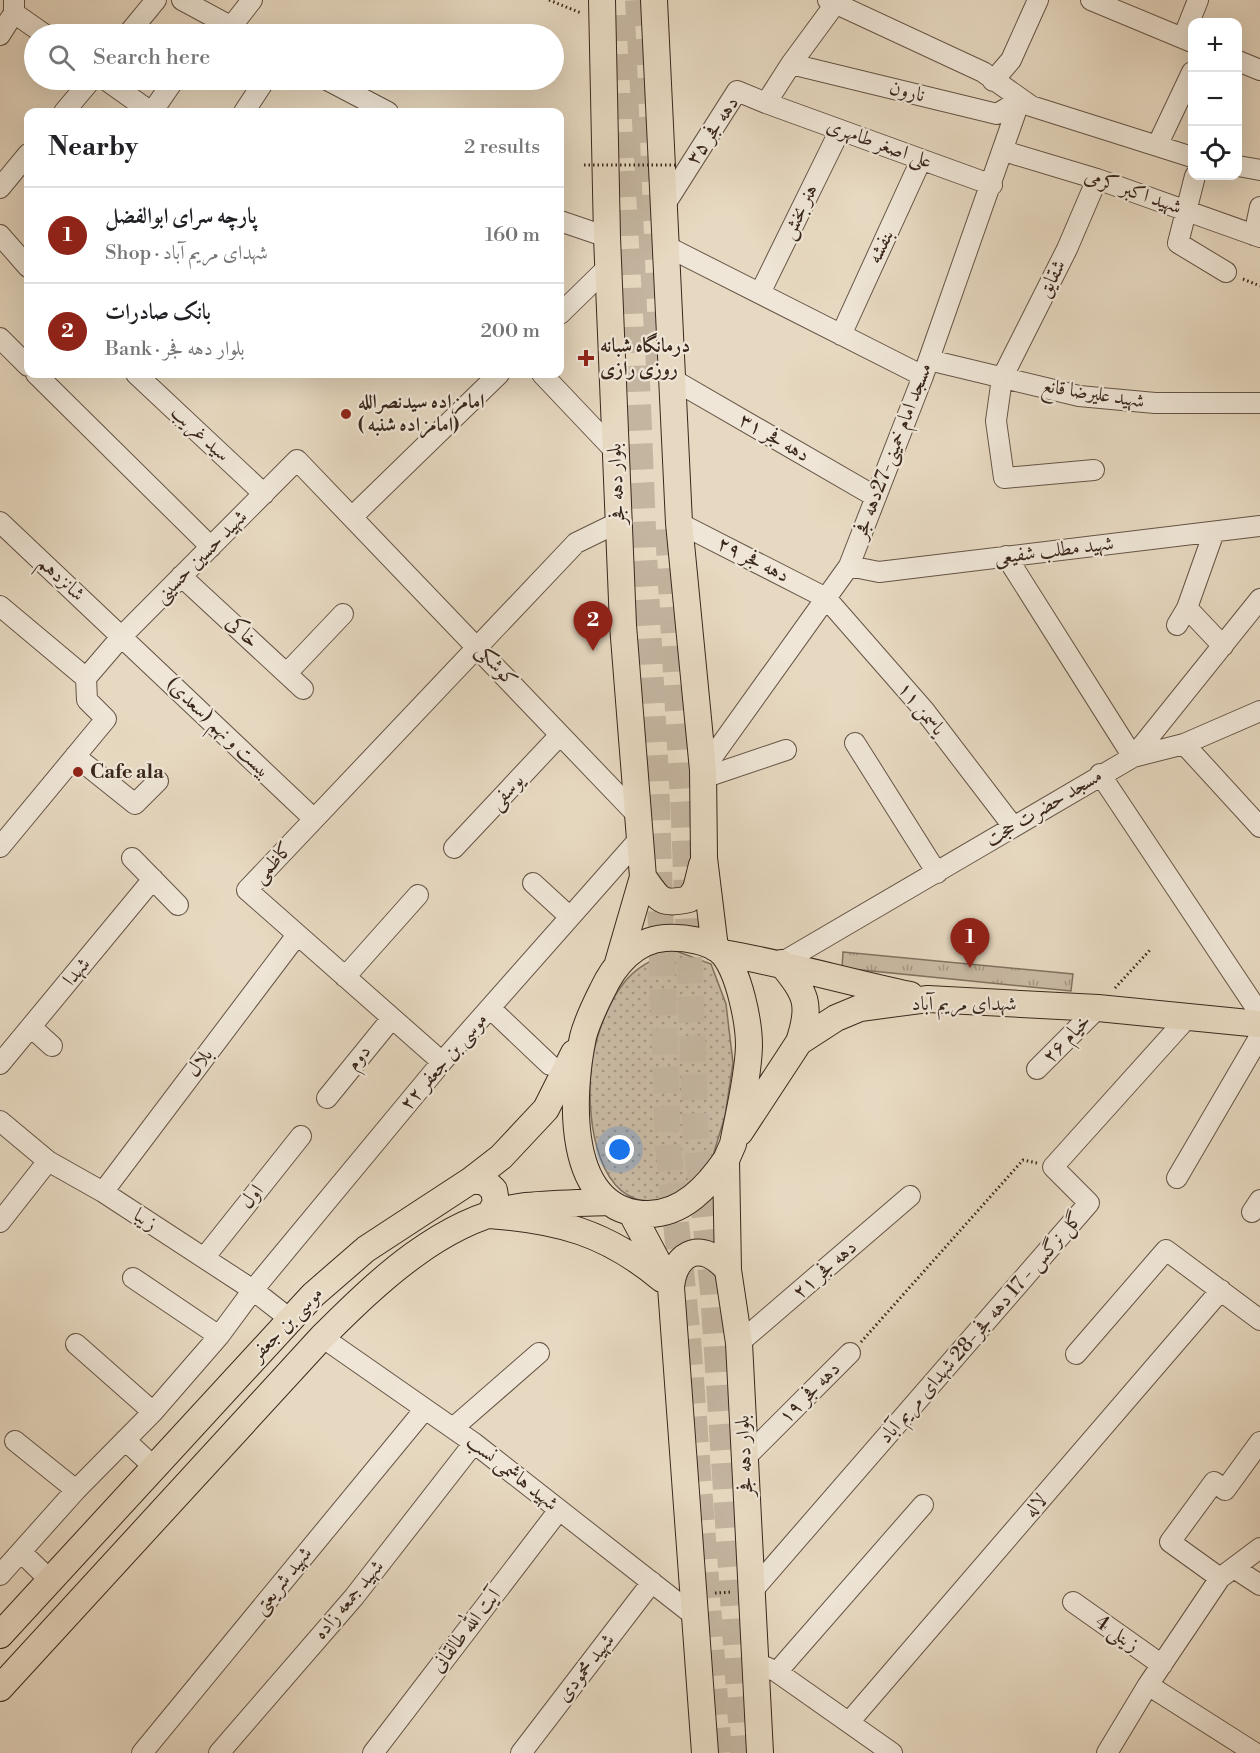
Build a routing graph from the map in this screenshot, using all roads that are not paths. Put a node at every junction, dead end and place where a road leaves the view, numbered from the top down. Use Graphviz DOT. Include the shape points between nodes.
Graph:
graph roads {
  1 [pos="156,0"];
  2 [pos="182,0"];
  3 [pos="252,0"];
  4 [pos="654,0"];
  5 [pos="1038,0"];
  6 [pos="1198,0"];
  7 [pos="834,1"];
  8 [pos="1094,1"];
  9 [pos="14,6"];
  10 [pos="602,11"];
  11 [pos="1194,18"];
  12 [pos="33,24"];
  13 [pos="136,24"];
  14 [pos="217,24"];
  15 [pos="229,24"];
  16 [pos="0,35"];
  17 [pos="1188,40"];
  18 [pos="1242,63"];
  19 [pos="791,64"];
  20 [pos="1260,70"];
  21 [pos="1188,80"];
  22 [pos="993,81"];
  23 [pos="83,90"];
  24 [pos="120,90"];
  25 [pos="167,90"];
  26 [pos="258,90"];
  27 [pos="346,90"];
  28 [pos="1020,100"];
  29 [pos="766,103"];
  30 [pos="67,108"];
  31 [pos="146,108"];
  32 [pos="155,108"];
  33 [pos="247,108"];
  34 [pos="380,108"];
  35 [pos="840,130"];
  36 [pos="1157,146"];
  37 [pos="1004,152"];
  38 [pos="1188,156"];
  39 [pos="24,159"];
  40 [pos="921,160"];
  41 [pos="1242,167"];
  42 [pos="1260,170"];
  43 [pos="1097,178"];
  44 [pos="1194,180"];
  45 [pos="992,185"];
  46 [pos="0,188"];
  47 [pos="664,206"];
  48 [pos="1260,207"];
  49 [pos="1187,211"];
  50 [pos="564,222"];
  51 [pos="0,236"];
  52 [pos="1257,236"];
  53 [pos="607,237"];
  54 [pos="666,246"];
  55 [pos="24,263"];
  56 [pos="608,267"];
  57 [pos="1226,272"];
  58 [pos="760,293"];
  59 [pos="564,310"];
  60 [pos="841,335"];
  61 [pos="0,338"];
  62 [pos="24,362"];
  63 [pos="926,368"];
  64 [pos="40,378"];
  65 [pos="145,378"];
  66 [pos="495,378"];
  67 [pos="546,378"];
  68 [pos="1002,378"];
  69 [pos="672,379"];
  70 [pos="1260,403"];
  71 [pos="616,452"];
  72 [pos="1094,470"];
  73 [pos="264,494"];
  74 [pos="876,497"];
  75 [pos="353,516"];
  76 [pos="0,522"];
  77 [pos="619,522"];
  78 [pos="679,523"];
  79 [pos="1260,526"];
  80 [pos="1214,532"];
  81 [pos="211,547"];
  82 [pos="1006,556"];
  83 [pos="849,566"];
  84 [pos="181,576"];
  85 [pos="826,598"];
  86 [pos="1260,599"];
  87 [pos="1187,608"];
  88 [pos="1,610"];
  89 [pos="343,614"];
  90 [pos="1177,625"];
  91 [pos="122,636"];
  92 [pos="1223,646"];
  93 [pos="478,647"];
  94 [pos="287,673"];
  95 [pos="86,678"];
  96 [pos="303,689"];
  97 [pos="1260,711"];
  98 [pos="560,735"];
  99 [pos="855,743"];
  100 [pos="1184,744"];
  101 [pos="786,750"];
  102 [pos="75,756"];
  103 [pos="1133,757"];
  104 [pos="703,774"];
  105 [pos="1100,774"];
  106 [pos="158,781"];
  107 [pos="314,819"];
  108 [pos="1012,825"];
  109 [pos="1260,827"];
  110 [pos="640,828"];
  111 [pos="0,847"];
  112 [pos="454,848"];
  113 [pos="132,858"];
  114 [pos="704,858"];
  115 [pos="937,873"];
  116 [pos="643,877"];
  117 [pos="153,879"];
  118 [pos="533,883"];
  119 [pos="418,896"];
  120 [pos="178,905"];
  121 [pos="570,917"];
  122 [pos="297,935"];
  123 [pos="719,951"];
  124 [pos="618,963"];
  125 [pos="780,963"];
  126 [pos="345,976"];
  127 [pos="928,999"];
  128 [pos="490,1008"];
  129 [pos="1098,1008"];
  130 [pos="1260,1014"];
  131 [pos="1188,1017"];
  132 [pos="392,1018"];
  133 [pos="1260,1024"];
  134 [pos="31,1027"];
  135 [pos="584,1034"];
  136 [pos="1260,1036"];
  137 [pos="799,1042"];
  138 [pos="52,1046"];
  139 [pos="442,1062"];
  140 [pos="0,1064"];
  141 [pos="550,1065"];
  142 [pos="1037,1070"];
  143 [pos="327,1098"];
  144 [pos="0,1121"];
  145 [pos="300,1136"];
  146 [pos="729,1152"];
  147 [pos="48,1161"];
  148 [pos="1177,1178"];
  149 [pos="470,1181"];
  150 [pos="103,1192"];
  151 [pos="910,1196"];
  152 [pos="608,1202"];
  153 [pos="632,1214"];
  154 [pos="489,1215"];
  155 [pos="0,1222"];
  156 [pos="204,1258"];
  157 [pos="728,1270"];
  158 [pos="133,1278"];
  159 [pos="671,1287"];
  160 [pos="253,1290"];
  161 [pos="1221,1290"];
  162 [pos="290,1319"];
  163 [pos="1260,1320"];
  164 [pos="219,1336"];
  165 [pos="322,1337"];
  166 [pos="76,1344"];
  167 [pos="740,1344"];
  168 [pos="539,1353"];
  169 [pos="850,1353"];
  170 [pos="1076,1354"];
  171 [pos="425,1409"];
  172 [pos="153,1412"];
  173 [pos="453,1428"];
  174 [pos="125,1440"];
  175 [pos="15,1441"];
  176 [pos="1260,1442"];
  177 [pos="474,1443"];
  178 [pos="744,1459"];
  179 [pos="153,1466"];
  180 [pos="76,1490"];
  181 [pos="922,1504"];
  182 [pos="560,1510"];
  183 [pos="1260,1548"];
  184 [pos="21,1552"];
  185 [pos="1227,1573"];
  186 [pos="0,1575"];
  187 [pos="50,1580"];
  188 [pos="652,1582"];
  189 [pos="1260,1585"];
  190 [pos="753,1590"];
  191 [pos="1073,1602"];
  192 [pos="696,1606"];
  193 [pos="72,1609"];
  194 [pos="3,1632"];
  195 [pos="31,1656"];
  196 [pos="1162,1665"];
  197 [pos="767,1667"];
  198 [pos="1148,1685"];
  199 [pos="0,1688"];
  200 [pos="850,1721"];
  201 [pos="142,1753"];
  202 [pos="219,1753"];
  203 [pos="373,1753"];
  204 [pos="521,1753"];
  205 [pos="705,1753"];
  206 [pos="760,1753"];
  207 [pos="892,1753"];
  208 [pos="1107,1753"];
  209 [pos="1255,1753"];
  1 -- 13 [label="street"];
  2 -- 14 [label="street"];
  3 -- 15 [label="street"];
  4 -- 47 [label="main road"];
  5 -- 22 [label="street" via="1011,60"];
  6 -- 11 [label="street"];
  7 -- 19 [label="street, دهه فجر ۳۵"];
  7 -- 22 [label="street" via="983,72"];
  8 -- 17 [label="street"];
  9 -- 12 [label="street"];
  9 -- 16 [label="street"];
  10 -- 53 [label="main road, بلوار دهه فجر"];
  18 -- 20 [label="street"];
  19 -- 28 [label="street, نارون" via="997,114"];
  19 -- 29 [label="street, دهه فجر ۳۵"];
  21 -- 36 [label="street"];
  22 -- 28 [label="street"];
  23 -- 30 [label="street"];
  24 -- 31 [label="street"];
  25 -- 32 [label="street"];
  26 -- 33 [label="street"];
  27 -- 34 [label="street"];
  28 -- 36 [label="street"];
  28 -- 37 [label="street, مسجد امام خمینی-27دهه فجر"];
  29 -- 35 [label="street, علی اصغر طامهری"];
  29 -- 47 [label="street, دهه فجر ۳۵" via="737,91"];
  35 -- 40 [label="street, علی اصغر طامهری"];
  35 -- 58 [label="street, هنر بخش"];
  36 -- 38 [label="street"];
  37 -- 43 [label="street, شهید اکبر کرمی"];
  37 -- 45 [label="street, مسجد امام خمینی-27دهه فجر"];
  39 -- 46 [label="street"];
  40 -- 45 [label="street, علی اصغر طامهری"];
  40 -- 60 [label="street, بنفشه"];
  41 -- 42 [label="street"];
  43 -- 49 [label="street, شهید اکبر کرمی"];
  43 -- 68 [label="street, شقایق" via="1067,249"];
  44 -- 49 [label="street"];
  45 -- 63 [label="street, مسجد امام خمینی-27دهه فجر"];
  47 -- 54 [label="main road"];
  48 -- 52 [label="street"];
  49 -- 52 [label="street, شهید اکبر کرمی"];
  49 -- 57 [label="street" via="1178,243"];
  50 -- 53 [label="street"];
  51 -- 55 [label="street"];
  53 -- 56 [label="main road, بلوار دهه فجر"];
  54 -- 58 [label="street, شهید علیرضا قانع"];
  54 -- 69 [label="main road"];
  56 -- 59 [label="street"];
  56 -- 71 [label="main road, بلوار دهه فجر"];
  58 -- 60 [label="street, شهید علیرضا قانع"];
  60 -- 63 [label="street, شهید علیرضا قانع"];
  61 -- 62 [label="street"];
  63 -- 68 [label="street, شهید علیرضا قانع"];
  63 -- 74 [label="street, مسجد امام خمینی-27دهه فجر"];
  64 -- 81 [label="street"];
  65 -- 73 [label="street, سید غریب"];
  66 -- 75 [label="street"];
  67 -- 71 [label="street"];
  68 -- 70 [label="street, شهید علیرضا قانع" via="1079,396 1155,403"];
  68 -- 72 [label="street, شقایق" via="996,421 1004,478"];
  69 -- 74 [label="street, دهه فجر ۳۱"];
  69 -- 78 [label="main road"];
  71 -- 77 [label="main road, بلوار دهه فجر"];
  73 -- 75 [label="street, شهید حسین حسینی" via="297,460"];
  73 -- 81 [label="street, شهید حسین حسینی"];
  74 -- 83 [label="street, مسجد امام خمینی-27دهه فجر"];
  75 -- 93 [label="street, کوشکی"];
  76 -- 91 [label="street, شانزدهم"];
  77 -- 93 [label="street, کاظمی" via="576,543"];
  77 -- 110 [label="main road, بلوار دهه فجر" via="623,625"];
  78 -- 85 [label="street, دهه فجر ۲۹"];
  78 -- 104 [label="main road"];
  79 -- 80 [label="street, شهید مطلب شفیعی"];
  80 -- 82 [label="street, شهید مطلب شفیعی"];
  80 -- 87 [label="street"];
  81 -- 84 [label="street, شهید حسین حسینی"];
  82 -- 83 [label="street, شهید مطلب شفیعی" via="879,572"];
  82 -- 103 [label="street"];
  83 -- 85 [label="street, مسجد امام خمینی-27دهه فجر"];
  84 -- 91 [label="street, شهید حسین حسینی"];
  84 -- 94 [label="street, خاکی"];
  85 -- 104 [label="street, مسجد امام خمینی-27دهه فجر"];
  85 -- 108 [label="street, یاسمن ۱۱" via="924,710"];
  86 -- 92 [label="street, مسجد حضرت حجت"];
  87 -- 90 [label="street"];
  87 -- 92 [label="street"];
  88 -- 95 [label="street"];
  89 -- 94 [label="street"];
  91 -- 95 [label="street, شهید حسین حسینی"];
  91 -- 107 [label="street, بیست و نهم (سعدی)"];
  92 -- 103 [label="street, مسجد حضرت حجت"];
  93 -- 98 [label="street, کوشکی"];
  93 -- 107 [label="street, کاظمی"];
  94 -- 96 [label="street, خاکی"];
  95 -- 102 [label="street" via="87,700 106,719"];
  97 -- 100 [label="street"];
  98 -- 110 [label="street, کوشکی"];
  98 -- 112 [label="street, یوسفی"];
  99 -- 115 [label="street"];
  100 -- 103 [label="street"];
  100 -- 109 [label="street"];
  101 -- 104 [label="street"];
  102 -- 106 [label="street" via="135,804"];
  102 -- 111 [label="street"];
  103 -- 105 [label="street, مسجد حضرت حجت"];
  104 -- 114 [label="main road"];
  105 -- 108 [label="street, مسجد حضرت حجت"];
  105 -- 130 [label="street"];
  107 -- 122 [label="street, کاظمی" via="247,890"];
  108 -- 115 [label="street, مسجد حضرت حجت"];
  110 -- 116 [label="main road, بلوار دهه فجر"];
  110 -- 121 [label="street, موسی بن جعفر ۲۲"];
  113 -- 117 [label="street"];
  114 -- 116 [label="main road" via="696,889 689,899 672,903 659,900"];
  114 -- 123 [label="main road"];
  115 -- 125 [label="street, مسجد حضرت حجت"];
  116 -- 124 [label="main road, بلوار دهه فجر"];
  117 -- 120 [label="street"];
  117 -- 134 [label="street, شهدا"];
  118 -- 121 [label="street"];
  119 -- 126 [label="street"];
  121 -- 128 [label="street, موسی بن جعفر ۲۲"];
  122 -- 126 [label="street, کاظمی"];
  122 -- 150 [label="street, بلال"];
  123 -- 124 [label="main road" via="695,940 656,938"];
  123 -- 125 [label="main road"];
  123 -- 146 [label="main road, بلوار دهه فجر" via="740,993 748,1046"];
  124 -- 135 [label="main road"];
  125 -- 127 [label="main road" via="845,982"];
  125 -- 137 [label="main road" via="807,1003"];
  126 -- 132 [label="street, کاظمی"];
  127 -- 129 [label="main road, شهدای مریم آباد"];
  127 -- 137 [label="main road, شهدای مریم آباد" via="860,1008"];
  128 -- 139 [label="street, موسی بن جعفر ۲۲"];
  128 -- 141 [label="street"];
  129 -- 131 [label="main road, شهدای مریم آباد"];
  129 -- 142 [label="street, خیام ۲۶"];
  131 -- 133 [label="main road, شهدای مریم آباد"];
  131 -- 190 [label="street, گل نرگس - 17 دهه فجر-28 شهدای مریم آباد" via="1053,1167 1089,1203"];
  132 -- 139 [label="street, کاظمی"];
  132 -- 143 [label="street, دوم"];
  134 -- 138 [label="street"];
  134 -- 140 [label="street, شهدا"];
  135 -- 149 [label="main road, موسی بن جعفر" via="546,1109 501,1156"];
  135 -- 152 [label="main road" via="575,1105 580,1152 591,1184"];
  136 -- 148 [label="street"];
  137 -- 146 [label="main road, شهدای مریم آباد"];
  139 -- 160 [label="street, موسی بن جعفر ۲۲"];
  144 -- 147 [label="street, زیبا"];
  145 -- 156 [label="street, اول"];
  146 -- 153 [label="main road, شهدای مریم آباد" via="712,1180 683,1205 658,1214"];
  146 -- 157 [label="main road, بلوار دهه فجر"];
  147 -- 150 [label="street, زیبا"];
  147 -- 155 [label="street"];
  149 -- 154 [label="main road" via="484,1181 494,1190 496,1203"];
  149 -- 162 [label="main road, موسی بن جعفر" via="366,1250"];
  150 -- 156 [label="street, زیبا"];
  151 -- 167 [label="street, دهه فجر ۲۱"];
  152 -- 153 [label="main road"];
  152 -- 154 [label="main road, موسی بن جعفر" via="525,1206"];
  153 -- 159 [label="main road"];
  154 -- 159 [label="main road" via="572,1226 608,1241"];
  154 -- 165 [label="main road, موسی بن جعفر" via="425,1248 366,1294"];
  156 -- 160 [label="street, زیبا"];
  157 -- 159 [label="main road" via="717,1257 700,1252 684,1257 673,1270"];
  157 -- 167 [label="main road, بلوار دهه فجر"];
  158 -- 164 [label="street"];
  159 -- 192 [label="main road"];
  160 -- 162 [label="street, زیبا"];
  160 -- 164 [label="street, موسی بن جعفر ۲۲"];
  161 -- 163 [label="street"];
  161 -- 170 [label="street" via="1166,1250"];
  161 -- 200 [label="street, لاله"];
  162 -- 179 [label="main road, موسی بن جعفر"];
  164 -- 172 [label="street, موسی بن جعفر ۲۲"];
  165 -- 171 [label="street, شهید هاشمی نسب"];
  165 -- 193 [label="main road, موسی بن جعفر"];
  166 -- 172 [label="street"];
  167 -- 178 [label="main road, بلوار دهه فجر"];
  168 -- 173 [label="street"];
  169 -- 178 [label="street, دهه فجر ۱۹"];
  171 -- 173 [label="street, شهید هاشمی نسب"];
  171 -- 201 [label="street, شهید شریعتی"];
  172 -- 174 [label="street, موسی بن جعفر ۲۲"];
  173 -- 177 [label="street, شهید هاشمی نسب"];
  174 -- 179 [label="street"];
  174 -- 180 [label="street, موسی بن جعفر ۲۲"];
  175 -- 180 [label="street"];
  176 -- 185 [label="street" via="1226,1490 1214,1482 1170,1542"];
  177 -- 182 [label="street, شهید هاشمی نسب"];
  177 -- 202 [label="street, شهید جمعه زاده" via="354,1598"];
  178 -- 190 [label="main road, بلوار دهه فجر"];
  179 -- 187 [label="main road, موسی بن جعفر"];
  180 -- 184 [label="street, موسی بن جعفر ۲۲"];
  181 -- 197 [label="street"];
  182 -- 188 [label="street, شهید هاشمی نسب"];
  182 -- 203 [label="street, آیت الله طالقانی"];
  183 -- 185 [label="street"];
  184 -- 186 [label="street, موسی بن جعفر ۲۲"];
  184 -- 187 [label="street"];
  185 -- 189 [label="street"];
  185 -- 196 [label="street"];
  187 -- 193 [label="main road" via="45,1596 55,1610"];
  187 -- 194 [label="main road, موسی بن جعفر"];
  188 -- 192 [label="street, شهید هاشمی نسب"];
  188 -- 204 [label="street, شهید محمودی"];
  190 -- 197 [label="main road, بلوار دهه فجر"];
  191 -- 196 [label="street, زینلی 4"];
  192 -- 205 [label="main road"];
  193 -- 195 [label="main road, موسی بن جعفر"];
  194 -- 195 [label="main road" via="21,1628 32,1640"];
  195 -- 199 [label="main road, موسی بن جعفر"];
  196 -- 198 [label="street"];
  197 -- 200 [label="street"];
  197 -- 206 [label="main road, بلوار دهه فجر"];
  198 -- 208 [label="street"];
  198 -- 209 [label="street"];
  200 -- 207 [label="street"];
}
